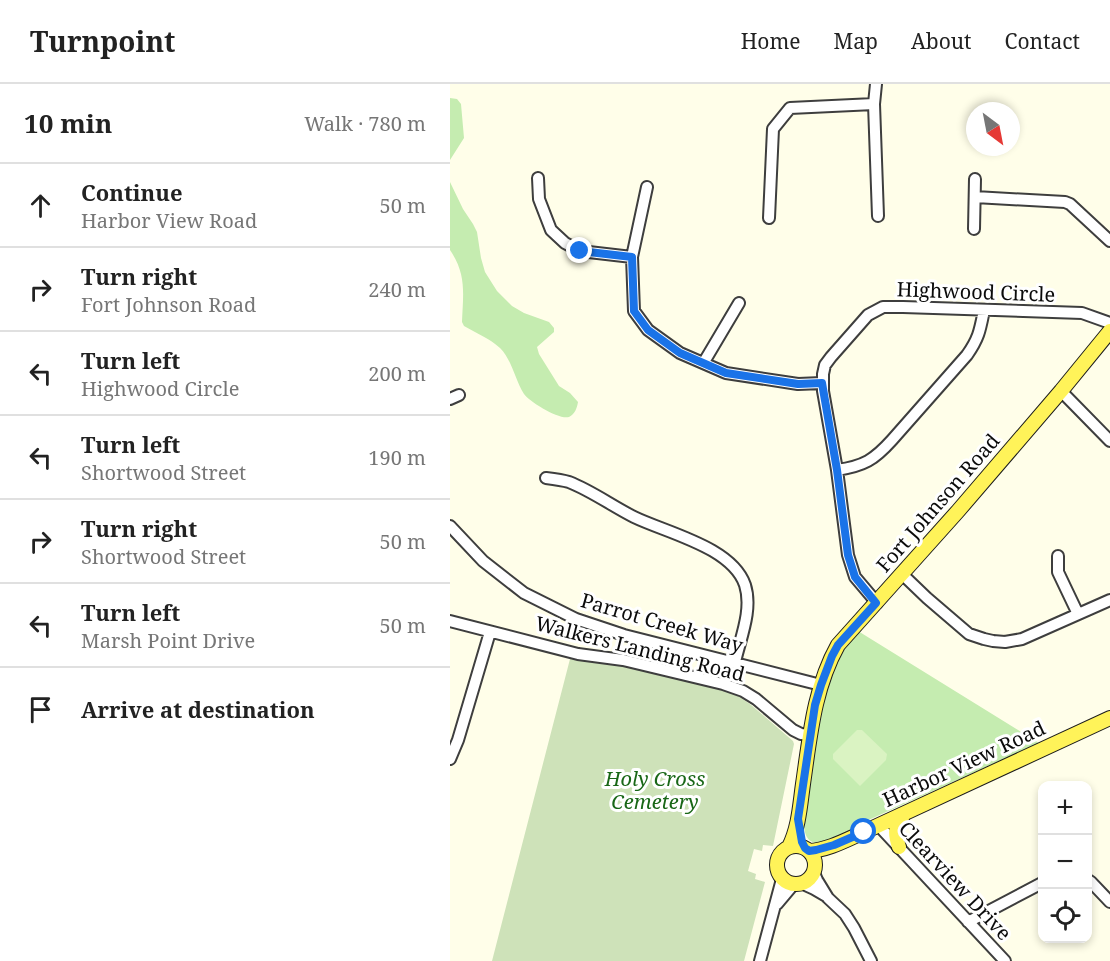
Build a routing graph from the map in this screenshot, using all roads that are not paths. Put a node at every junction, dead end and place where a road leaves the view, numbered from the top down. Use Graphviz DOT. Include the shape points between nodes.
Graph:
graph roads {
  1 [pos="876,84"];
  2 [pos="874,104"];
  3 [pos="538,178"];
  4 [pos="975,179"];
  5 [pos="646,187"];
  6 [pos="975,197"];
  7 [pos="878,216"];
  8 [pos="769,218"];
  9 [pos="974,229"];
  10 [pos="1110,241"];
  11 [pos="632,257"];
  12 [pos="739,303"];
  13 [pos="984,310"];
  14 [pos="1110,323"];
  15 [pos="1110,330"];
  16 [pos="704,362"];
  17 [pos="822,383"];
  18 [pos="1061,391"];
  19 [pos="1110,441"];
  20 [pos="837,470"];
  21 [pos="546,478"];
  22 [pos="450,526"];
  23 [pos="1058,556"];
  24 [pos="902,574"];
  25 [pos="1110,600"];
  26 [pos="876,603"];
  27 [pos="1078,614"];
  28 [pos="450,621"];
  29 [pos="490,632"];
  30 [pos="735,662"];
  31 [pos="821,685"];
  32 [pos="1110,718"];
  33 [pos="810,735"];
  34 [pos="450,759"];
  35 [pos="904,814"];
  36 [pos="798,819"];
  37 [pos="879,826"];
  38 [pos="834,845"];
  39 [pos="789,847"];
  40 [pos="899,848"];
  41 [pos="807,850"];
  42 [pos="815,869"];
  43 [pos="792,882"];
  44 [pos="1092,883"];
  45 [pos="1038,885"];
  46 [pos="828,898"];
  47 [pos="1110,902"];
  48 [pos="968,922"];
  49 [pos="760,961"];
  50 [pos="872,961"];
  51 [pos="1005,961"];
  1 -- 2 [label="street"];
  2 -- 7 [label="street"];
  2 -- 8 [label="street" via="790,108 774,129"];
  3 -- 11 [label="street" via="539,199 550,230 565,243 580,251"];
  4 -- 6 [label="street"];
  5 -- 11 [label="street"];
  6 -- 9 [label="street"];
  6 -- 10 [label="street" via="1065,202"];
  11 -- 16 [label="street" via="634,311 648,330 680,353"];
  12 -- 16 [label="street"];
  13 -- 14 [label="street, Highwood Circle" via="1082,313"];
  13 -- 17 [label="street, Highwood Circle" via="876,310 825,365"];
  13 -- 20 [label="street" via="980,333 967,355 887,446 862,465"];
  15 -- 18 [label="main road, Fort Johnson Road"];
  16 -- 17 [label="street" via="726,373 798,384"];
  17 -- 20 [label="street"];
  18 -- 19 [label="street"];
  18 -- 24 [label="main road, Fort Johnson Road"];
  20 -- 26 [label="street" via="849,563"];
  21 -- 30 [label="street" via="567,481 589,491 636,518 702,544 725,560 745,587 747,608"];
  22 -- 30 [label="street, Parrot Creek Way" via="483,561 524,593 576,619"];
  23 -- 27 [label="street" via="1058,572"];
  24 -- 26 [label="main road, Fort Johnson Road"];
  24 -- 27 [label="street" via="969,634 984,639 1022,639"];
  25 -- 27 [label="street"];
  26 -- 31 [label="main road, Fort Johnson Road" via="838,645"];
  28 -- 29 [label="street, Walkers Landing Road"];
  29 -- 33 [label="street, Walkers Landing Road" via="723,684 756,699 793,730"];
  29 -- 34 [label="street"];
  30 -- 31 [label="street, Parrot Creek Way"];
  31 -- 33 [label="main road, Fort Johnson Road"];
  32 -- 35 [label="main road, Harbor View Road"];
  33 -- 36 [label="main road, Fort Johnson Road"];
  35 -- 37 [label="main road, Harbor View Road"];
  35 -- 40 [label="main road" via="896,827"];
  36 -- 39 [label="main road, Fort Johnson Road"];
  36 -- 41 [label="main road, Fort Johnson Road"];
  37 -- 38 [label="main road, Harbor View Road"];
  37 -- 40 [label="street, Clearview Drive"];
  38 -- 41 [label="main road, Harbor View Road"];
  38 -- 42 [label="main road, Harbor View Road" via="822,855"];
  39 -- 41 [label="main road"];
  39 -- 43 [label="main road" via="781,853 777,871"];
  40 -- 48 [label="street, Clearview Drive"];
  41 -- 42 [label="main road" via="815,860"];
  42 -- 43 [label="main road" via="808,881"];
  42 -- 46 [label="street"];
  43 -- 46 [label="street" via="814,888"];
  43 -- 49 [label="street" via="773,912"];
  44 -- 47 [label="street"];
  45 -- 48 [label="street"];
  46 -- 50 [label="street" via="845,914"];
  48 -- 51 [label="street, Clearview Drive"];
}
